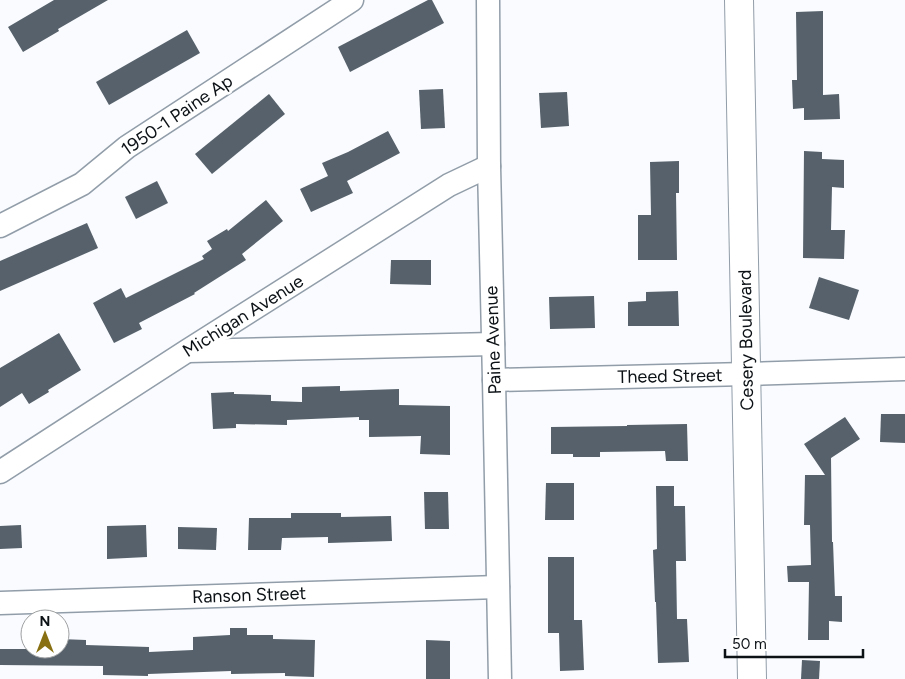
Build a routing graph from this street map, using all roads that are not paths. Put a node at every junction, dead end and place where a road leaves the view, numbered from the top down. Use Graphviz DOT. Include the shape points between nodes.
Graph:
graph roads {
  1 [pos="352,0"];
  2 [pos="488,0"];
  3 [pos="739,0"];
  4 [pos="489,166"];
  5 [pos="0,226"];
  6 [pos="493,344"];
  7 [pos="187,351"];
  8 [pos="905,369"];
  9 [pos="746,374"];
  10 [pos="494,380"];
  11 [pos="0,472"];
  12 [pos="498,587"];
  13 [pos="0,603"];
  14 [pos="500,679"];
  15 [pos="752,679"];
  1 -- 5 [label="street, 1950-1 Paine Ap" via="127,147 82,184"];
  2 -- 4 [label="street, Paine Avenue"];
  3 -- 9 [label="main road, Cesery Boulevard"];
  4 -- 6 [label="street, Paine Avenue"];
  4 -- 7 [label="street, Michigan Avenue" via="449,185"];
  6 -- 7 [label="street"];
  6 -- 10 [label="street, Paine Avenue"];
  7 -- 11 [label="street, Michigan Avenue"];
  8 -- 9 [label="street, Theed Street"];
  9 -- 10 [label="street, Theed Street"];
  9 -- 15 [label="main road, Cesery Boulevard"];
  10 -- 12 [label="street, Paine Avenue"];
  12 -- 13 [label="street, Ranson Street"];
  12 -- 14 [label="street, Paine Avenue"];
}
